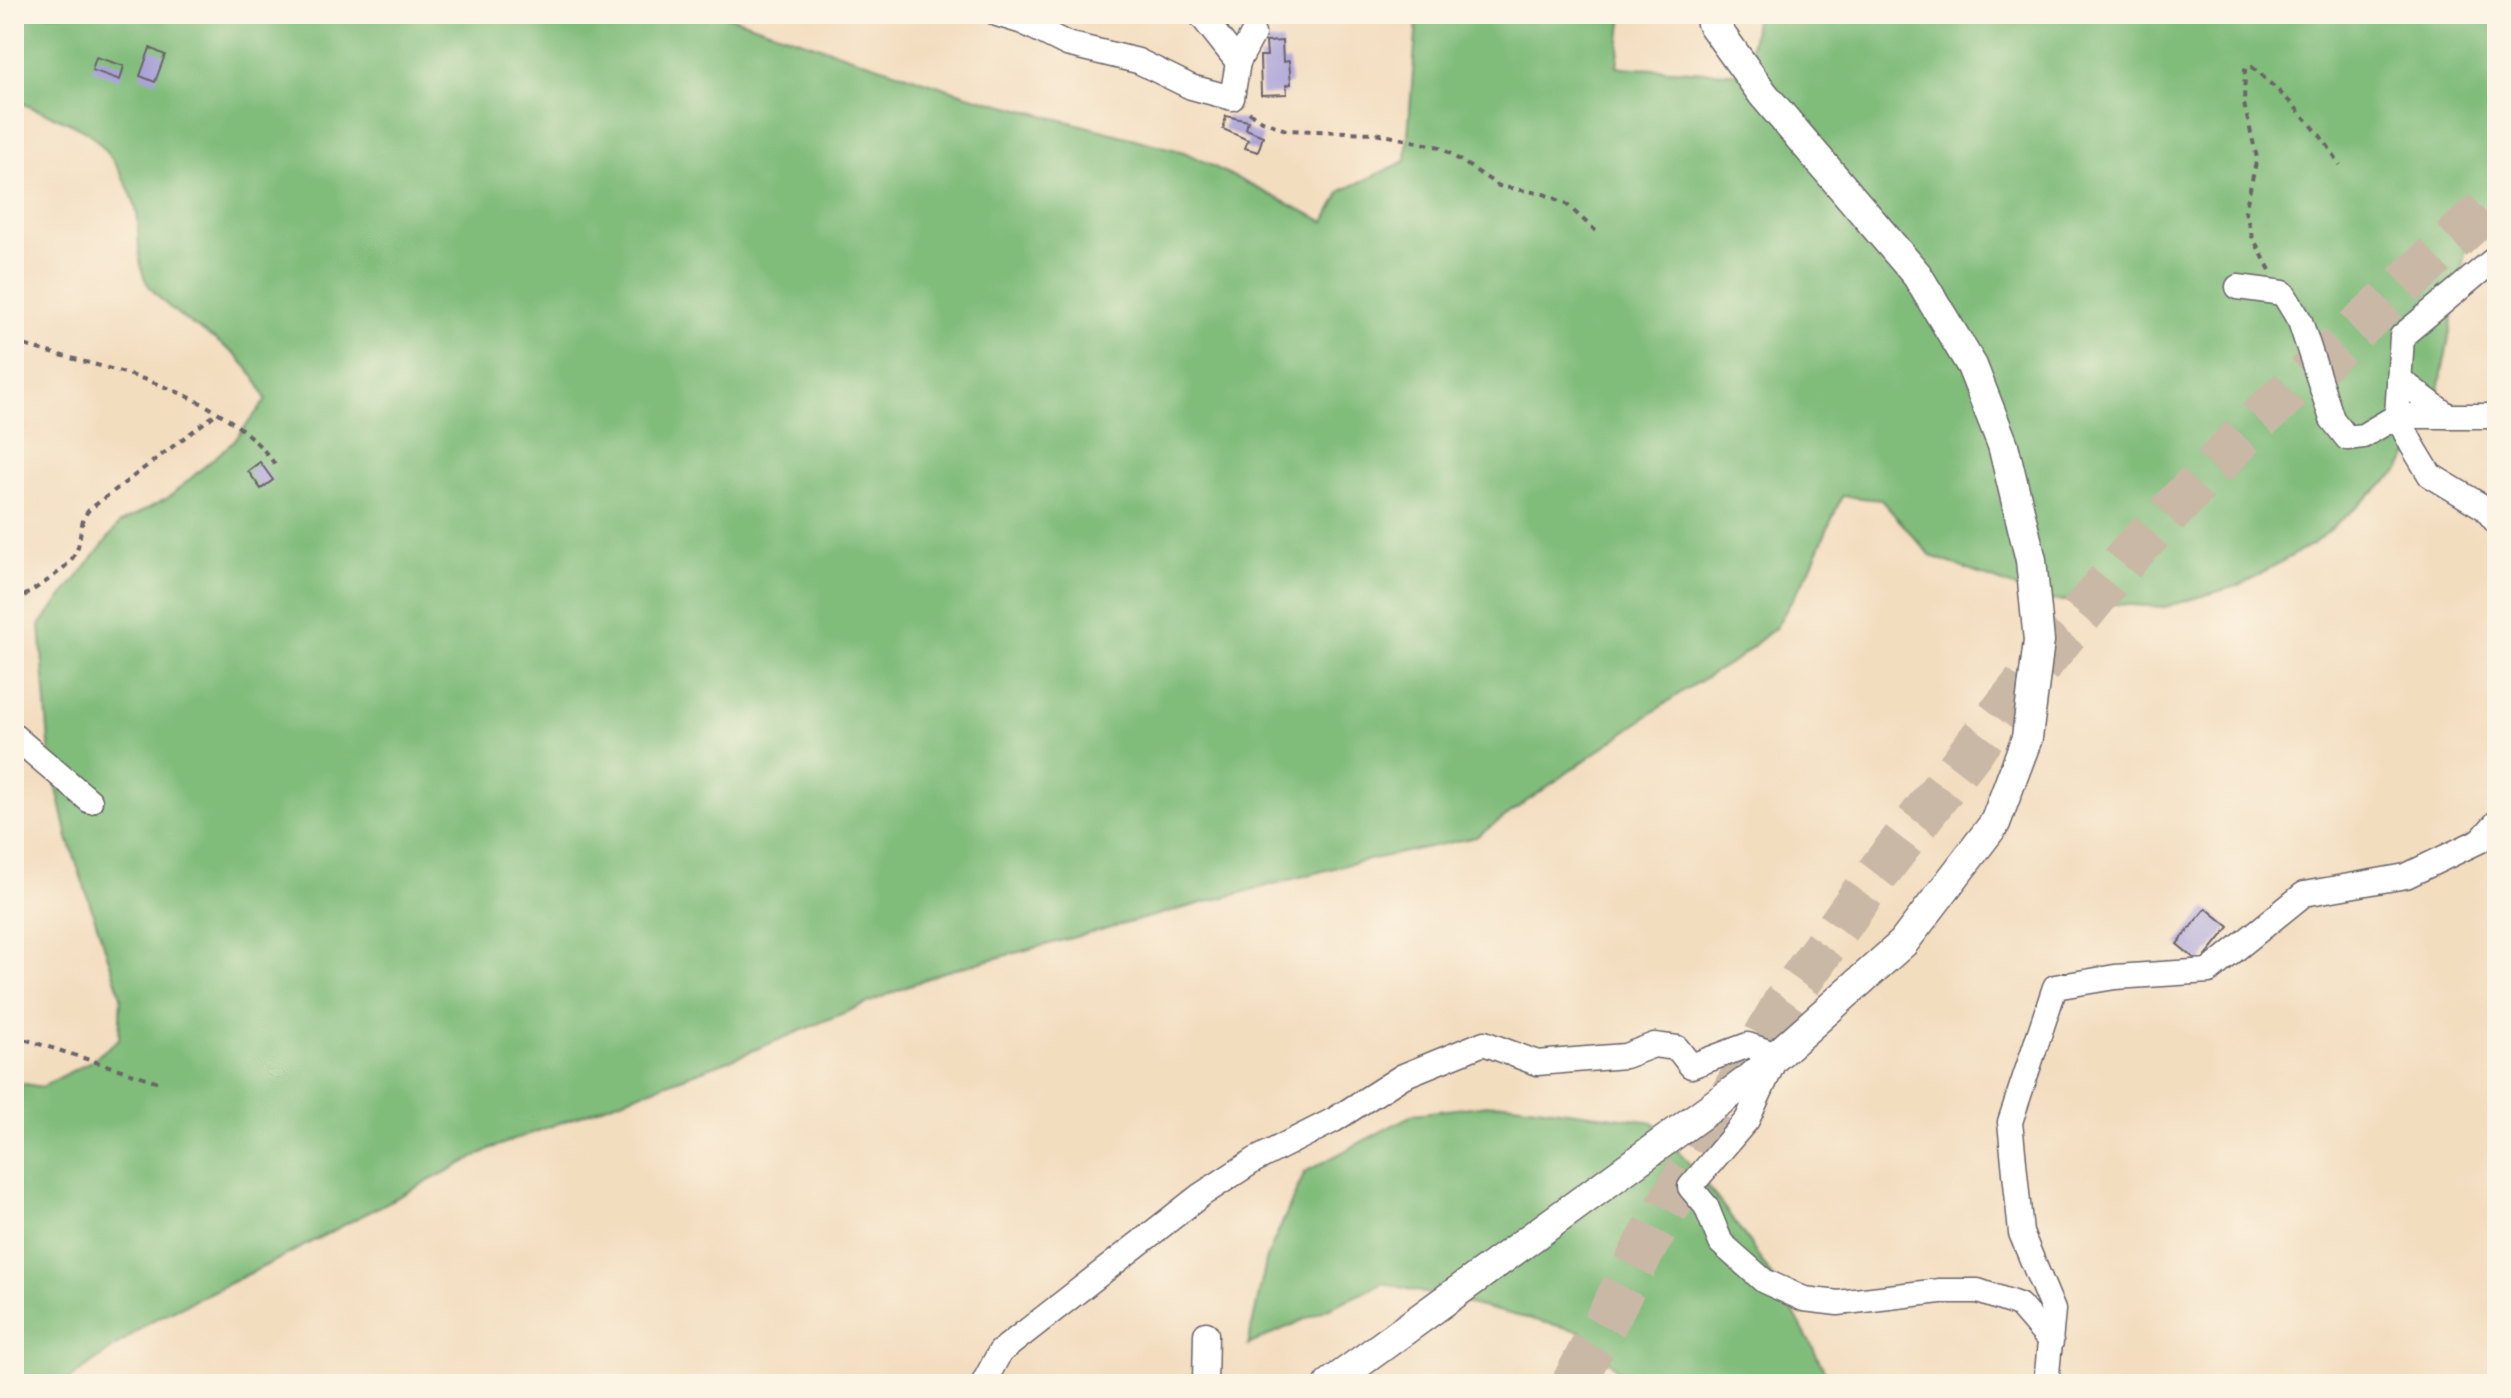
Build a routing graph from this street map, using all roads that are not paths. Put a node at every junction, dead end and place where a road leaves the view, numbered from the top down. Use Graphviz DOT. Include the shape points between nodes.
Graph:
graph roads {
  1 [pos="997,14"];
  2 [pos="1200,14"];
  3 [pos="1710,14"];
  4 [pos="1253,34"];
  5 [pos="1238,62"];
  6 [pos="2497,257"];
  7 [pos="2238,287"];
  8 [pos="2399,379"];
  9 [pos="2397,416"];
  10 [pos="2448,416"];
  11 [pos="2497,416"];
  12 [pos="2497,523"];
  13 [pos="14,736"];
  14 [pos="90,801"];
  15 [pos="2497,822"];
  16 [pos="1777,1055"];
  17 [pos="1206,1334"];
  18 [pos="2051,1342"];
  19 [pos="983,1384"];
  20 [pos="1205,1384"];
  21 [pos="1330,1384"];
  22 [pos="2046,1384"];
  1 -- 5 [label="street" via="1067,44 1138,61 1191,87 1232,98"];
  2 -- 5 [label="street"];
  3 -- 16 [label="street" via="1763,94 1917,275 1972,366 2003,445 2031,560 2039,641 2027,738 1995,823 1903,943"];
  4 -- 5 [label="street"];
  6 -- 8 [label="street" via="2402,336"];
  7 -- 9 [label="street" via="2283,293 2300,321 2339,432 2347,438 2363,436"];
  8 -- 9 [label="street"];
  8 -- 10 [label="street"];
  9 -- 10 [label="street"];
  9 -- 12 [label="street" via="2430,475 2485,508"];
  10 -- 11 [label="street"];
  13 -- 14 [label="street"];
  15 -- 18 [label="street" via="2481,840 2406,876 2304,894 2209,971 2055,987 2010,1122 2021,1233 2053,1310"];
  16 -- 18 [label="street" via="1747,1120 1690,1187 1706,1206 1721,1243 1764,1281 1804,1299 1838,1303 1978,1291 2019,1305"];
  16 -- 19 [label="street" via="1748,1045 1691,1066 1677,1048 1654,1045 1625,1056 1537,1063 1484,1043 1403,1076 1201,1195 1000,1352"];
  16 -- 21 [label="street"];
  17 -- 20 [label="street"];
  18 -- 22 [label="street"];
}
